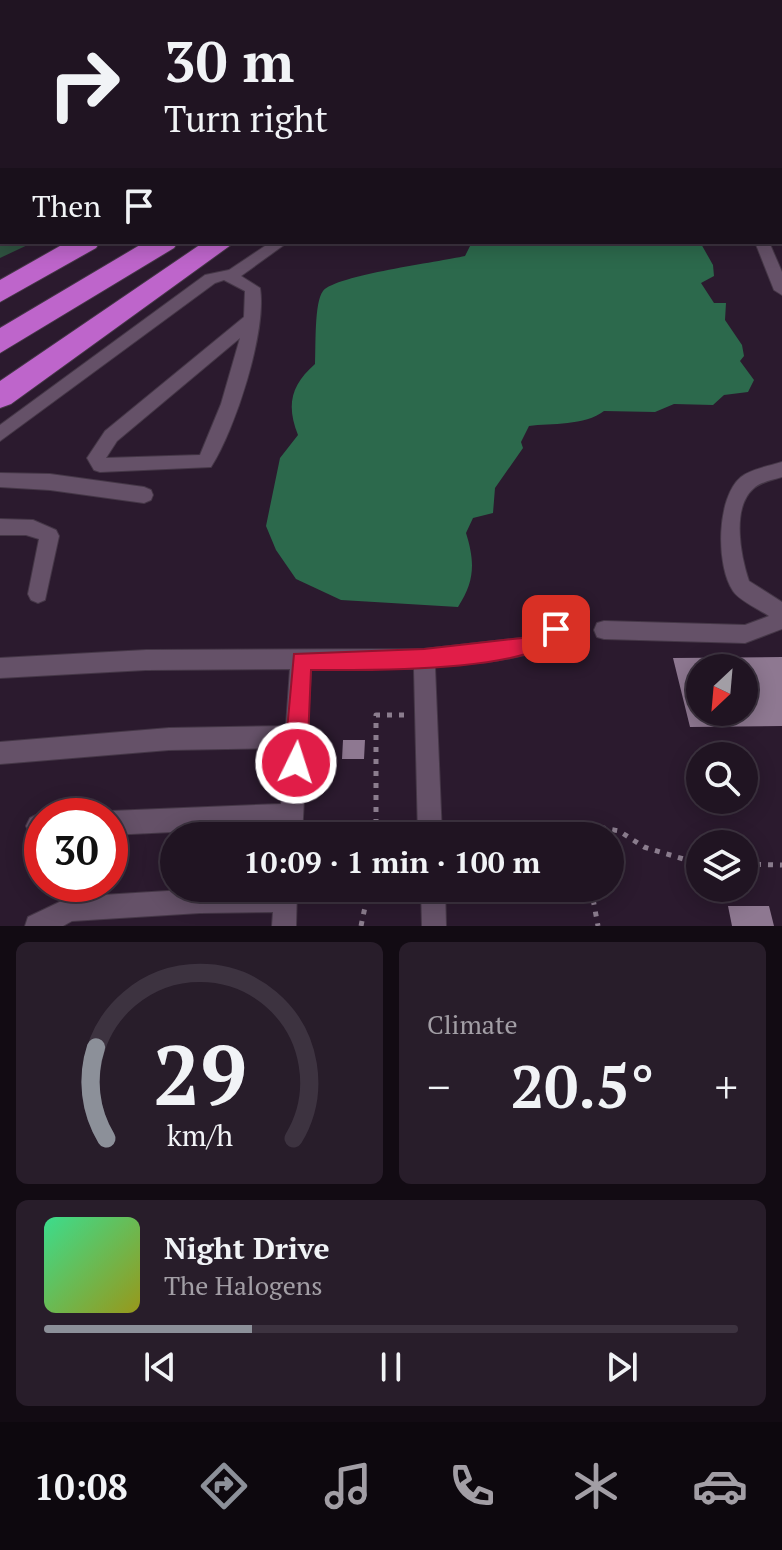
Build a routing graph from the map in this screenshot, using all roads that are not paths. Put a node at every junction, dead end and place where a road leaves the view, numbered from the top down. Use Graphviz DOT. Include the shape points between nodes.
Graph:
graph roads {
  1 [pos="55,244"];
  2 [pos="84,244"];
  3 [pos="162,244"];
  4 [pos="219,244"];
  5 [pos="278,244"];
  6 [pos="763,244"];
  7 [pos="0,270"];
  8 [pos="232,275"];
  9 [pos="782,290"];
  10 [pos="0,292"];
  11 [pos="252,319"];
  12 [pos="0,342"];
  13 [pos="0,396"];
  14 [pos="0,434"];
  15 [pos="782,469"];
  16 [pos="0,480"];
  17 [pos="144,495"];
  18 [pos="0,527"];
  19 [pos="38,594"];
  20 [pos="782,613"];
  21 [pos="782,620"];
  22 [pos="556,629"];
  23 [pos="604,630"];
  24 [pos="424,659"];
  25 [pos="301,661"];
  26 [pos="0,668"];
  27 [pos="297,737"];
  28 [pos="0,753"];
  29 [pos="291,822"];
  30 [pos="430,822"];
  31 [pos="128,823"];
  32 [pos="160,824"];
  33 [pos="184,902"];
  34 [pos="286,902"];
  35 [pos="433,902"];
  36 [pos="37,926"];
  37 [pos="284,926"];
  38 [pos="434,926"];
  1 -- 7 [label="highway"];
  2 -- 10 [label="highway"];
  3 -- 12 [label="highway"];
  4 -- 13 [label="highway"];
  5 -- 8 [label="street"];
  6 -- 9 [label="street"];
  8 -- 11 [label="street" via="256,293"];
  8 -- 14 [label="street" via="210,279"];
  11 -- 11 [label="street" via="215,449 205,462 97,463 101,445"];
  15 -- 20 [label="street" via="754,478 739,491 731,545 741,587"];
  16 -- 17 [label="street"];
  18 -- 19 [label="street" via="44,531 49,536"];
  21 -- 23 [label="street" via="745,634"];
  22 -- 24 [label="street" via="525,647"];
  24 -- 25 [label="street"];
  24 -- 30 [label="street"];
  25 -- 26 [label="street" via="146,660"];
  25 -- 27 [label="street"];
  27 -- 28 [label="street" via="169,739"];
  27 -- 29 [label="street"];
  31 -- 32 [label="street"];
  33 -- 36 [label="street" via="70,909"];
  34 -- 37 [label="street"];
  35 -- 38 [label="street"];
}
